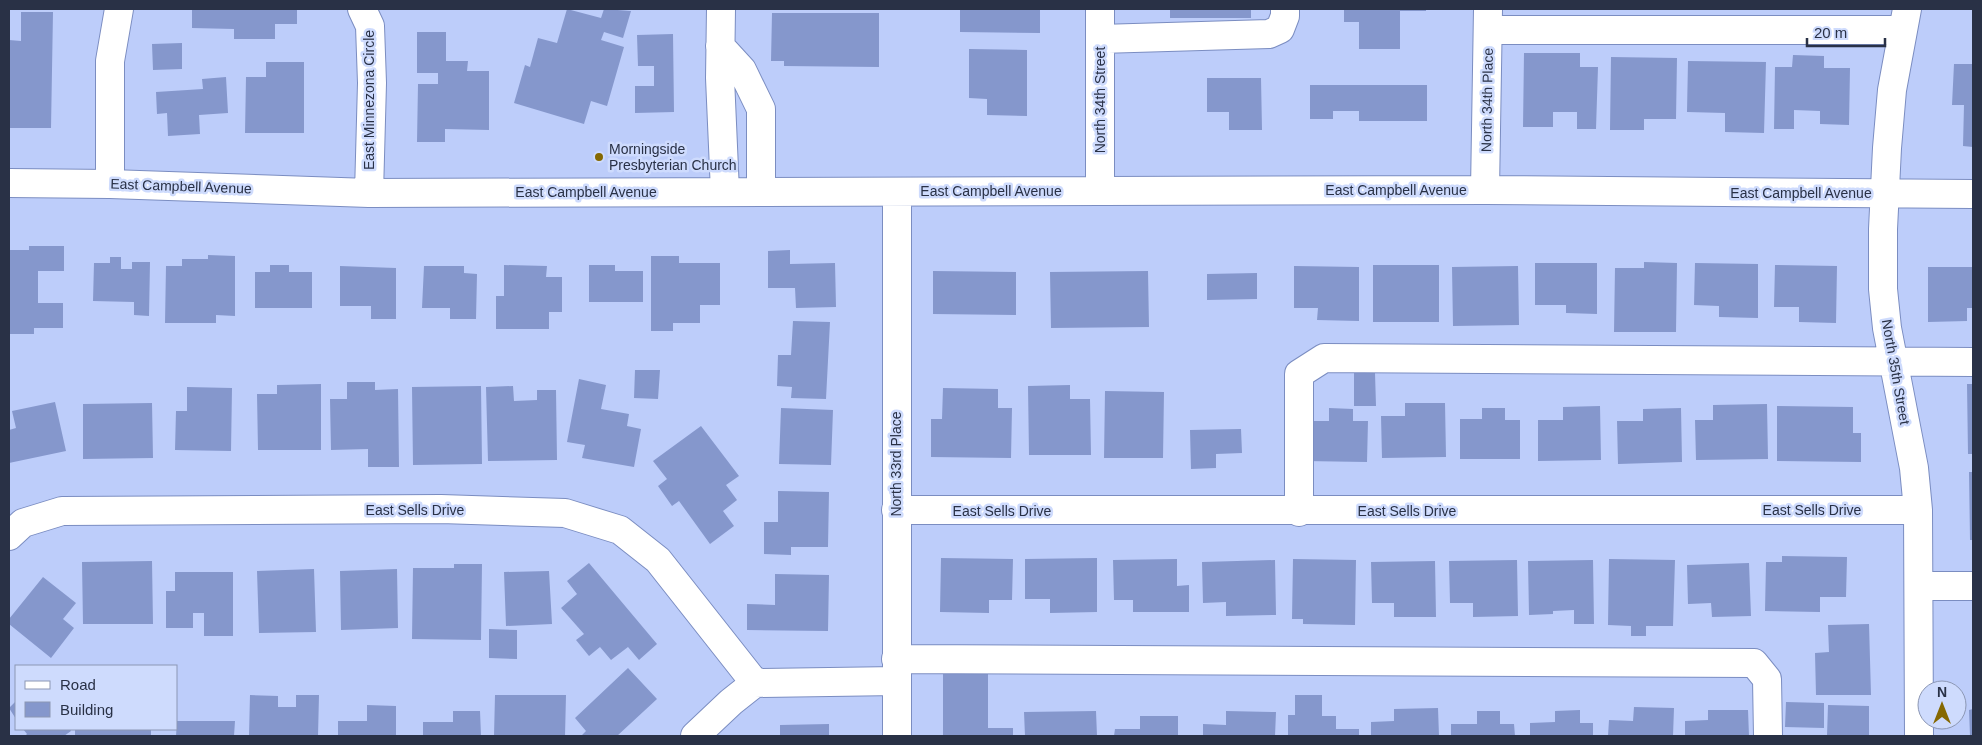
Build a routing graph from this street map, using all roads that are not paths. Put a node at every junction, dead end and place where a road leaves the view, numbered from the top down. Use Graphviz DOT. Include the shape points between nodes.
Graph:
graph roads {
  1 [pos="119,9"];
  2 [pos="362,9"];
  3 [pos="721,9"];
  4 [pos="1100,9"];
  5 [pos="1285,9"];
  6 [pos="1488,19"];
  7 [pos="1905,20"];
  8 [pos="1100,39"];
  9 [pos="720,46"];
  10 [pos="754,93"];
  11 [pos="721,94"];
  12 [pos="9,183"];
  13 [pos="110,184"];
  14 [pos="1100,190"];
  15 [pos="1485,190"];
  16 [pos="725,192"];
  17 [pos="760,192"];
  18 [pos="897,192"];
  19 [pos="369,193"];
  20 [pos="1886,193"];
  21 [pos="1973,194"];
  22 [pos="1894,362"];
  23 [pos="1973,362"];
  24 [pos="896,510"];
  25 [pos="1918,510"];
  26 [pos="1299,512"];
  27 [pos="9,536"];
  28 [pos="1919,586"];
  29 [pos="1973,586"];
  30 [pos="897,670"];
  31 [pos="755,683"];
  32 [pos="696,736"];
  33 [pos="896,736"];
  34 [pos="1768,736"];
  35 [pos="1919,736"];
  1 -- 13 [label="street" via="110,61"];
  2 -- 19 [label="street, East Minnezona Circle" via="370,26"];
  3 -- 9 [label="street"];
  4 -- 8 [label="street, North 34th Street"];
  5 -- 8 [label="street" via="1280,29 1269,34"];
  6 -- 7 [label="street"];
  6 -- 15 [label="street, North 34th Place"];
  7 -- 20 [label="street, North 35th Street" via="1892,90"];
  8 -- 14 [label="street, North 34th Street"];
  9 -- 10 [label="street" via="742,70"];
  9 -- 11 [label="street"];
  10 -- 11 [label="street"];
  10 -- 17 [label="street" via="761,109"];
  11 -- 16 [label="street"];
  12 -- 13 [label="street, East Campbell Avenue"];
  13 -- 19 [label="street, East Campbell Avenue"];
  14 -- 15 [label="street, East Campbell Avenue"];
  14 -- 18 [label="street, East Campbell Avenue"];
  15 -- 20 [label="street, East Campbell Avenue"];
  16 -- 17 [label="street, East Campbell Avenue"];
  16 -- 19 [label="street, East Campbell Avenue"];
  17 -- 18 [label="street, East Campbell Avenue"];
  18 -- 24 [label="street, North 33rd Place"];
  20 -- 21 [label="street, East Campbell Avenue"];
  20 -- 22 [label="street, North 35th Street" via="1883,289"];
  22 -- 23 [label="street"];
  22 -- 25 [label="street, North 35th Street" via="1914,468"];
  22 -- 26 [label="street" via="1324,358 1299,374"];
  24 -- 26 [label="street, East Sells Drive"];
  24 -- 30 [label="street, North 33rd Place"];
  25 -- 26 [label="street, East Sells Drive"];
  25 -- 28 [label="street, North 35th Street"];
  27 -- 31 [label="street, East Sells Drive" via="23,524 62,511 441,509 564,513 620,530 658,560"];
  28 -- 29 [label="street"];
  28 -- 35 [label="street, North 35th Street"];
  30 -- 31 [label="street"];
  30 -- 33 [label="street, North 33rd Place"];
  30 -- 34 [label="street" via="1754,663 1767,679"];
  31 -- 32 [label="street"];
}
